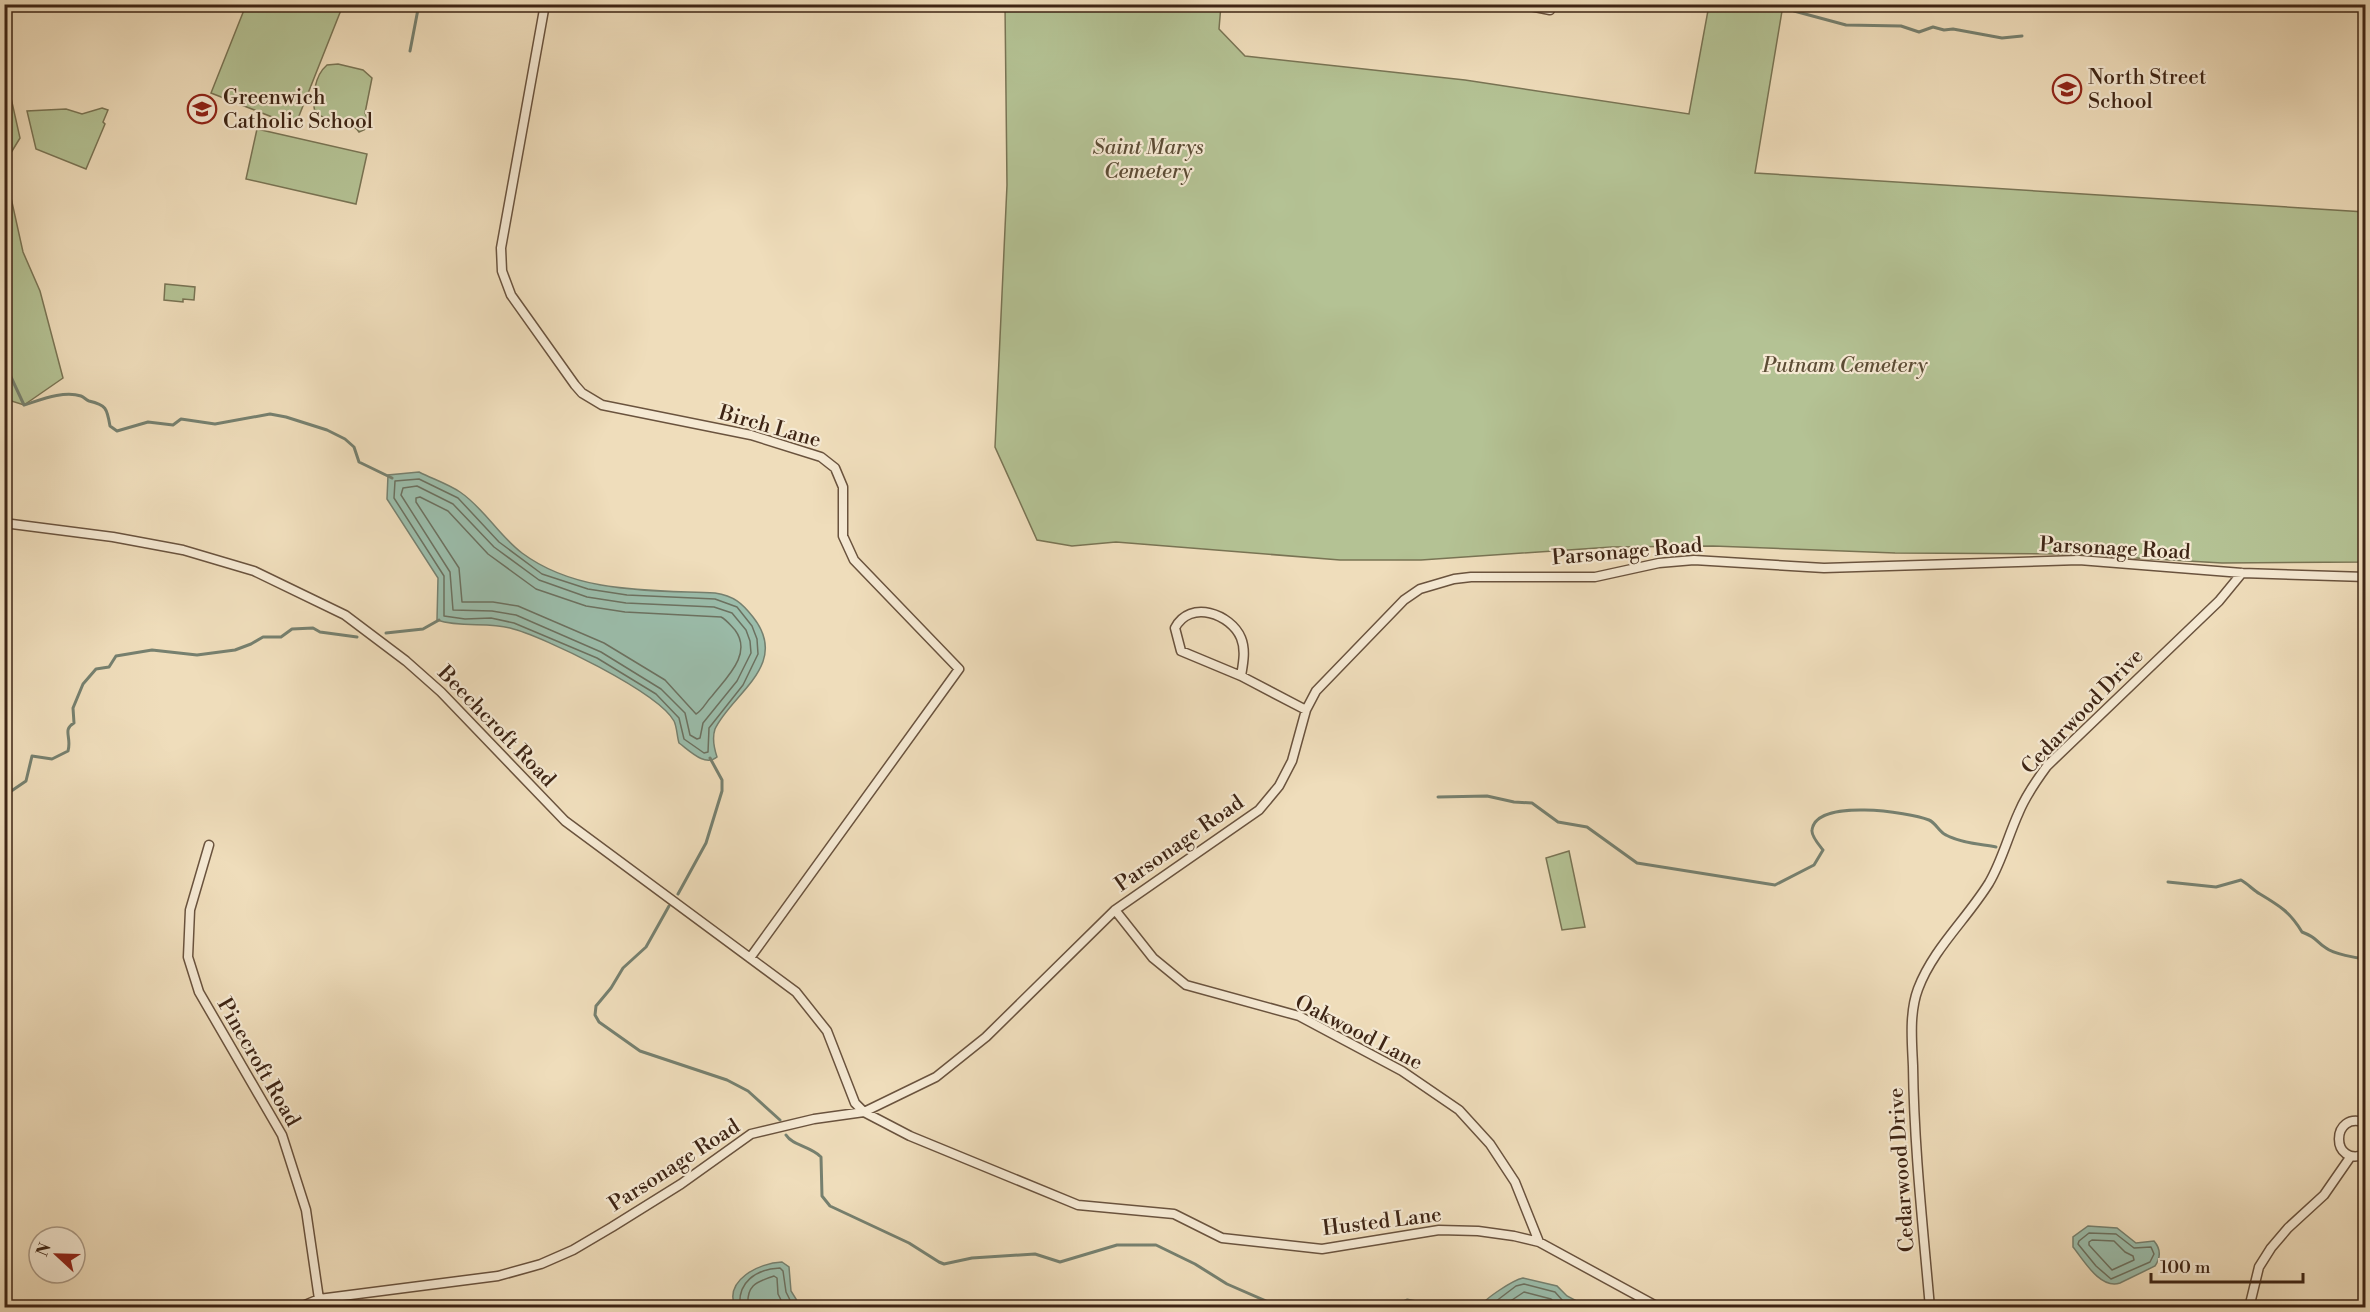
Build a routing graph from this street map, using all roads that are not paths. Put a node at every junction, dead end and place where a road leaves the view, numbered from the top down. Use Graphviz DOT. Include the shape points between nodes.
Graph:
graph roads {
  1 [pos="545,4"];
  2 [pos="1519,4"];
  3 [pos="1550,10"];
  4 [pos="4,523"];
  5 [pos="2242,573"];
  6 [pos="2366,578"];
  7 [pos="1241,675"];
  8 [pos="1306,710"];
  9 [pos="209,845"];
  10 [pos="1115,910"];
  11 [pos="750,958"];
  12 [pos="864,1112"];
  13 [pos="2366,1123"];
  14 [pos="2366,1154"];
  15 [pos="2351,1156"];
  16 [pos="1539,1242"];
  17 [pos="319,1299"];
  18 [pos="298,1308"];
  19 [pos="1660,1308"];
  20 [pos="1930,1308"];
  21 [pos="2249,1308"];
  1 -- 11 [label="street, Birch Lane" via="501,248 502,271 512,295 575,385 592,400 751,435 821,457 835,468 843,487 843,536 854,560 959,669"];
  2 -- 3 [label="street"];
  4 -- 11 [label="street, Beechcroft Road" via="183,550 254,571 345,615 424,676 565,821"];
  5 -- 6 [label="street, Parsonage Road"];
  5 -- 8 [label="street, Parsonage Road" via="2079,560 1824,568 1694,560 1595,577 1454,579 1420,589 1404,600 1316,691"];
  5 -- 20 [label="street, Cedarwood Drive" via="2219,601 2048,766 2029,791 1989,882 1921,982 1912,1020 1913,1112"];
  7 -- 7 [label="street" via="1180,651 1175,627 1179,618 1192,611 1208,612 1228,623 1241,638"];
  7 -- 8 [label="street"];
  8 -- 10 [label="street, Parsonage Road" via="1292,761 1279,786 1259,810"];
  9 -- 17 [label="street, Pinecroft Road" via="190,910 188,957 199,992 282,1135 306,1210"];
  10 -- 12 [label="street, Parsonage Road" via="969,1051 936,1077"];
  10 -- 16 [label="street, Oakwood Lane" via="1153,958 1185,985 1299,1016 1402,1071 1459,1110 1490,1144 1515,1182"];
  11 -- 12 [label="street, Beechcroft Road" via="796,992 826,1031 855,1103"];
  12 -- 16 [label="street, Husted Lane" via="910,1136 1078,1204 1174,1214 1222,1238 1322,1249 1439,1230 1478,1231"];
  12 -- 17 [label="street, Parsonage Road" via="751,1134 612,1227 541,1264 498,1276"];
  13 -- 15 [label="street" via="2348,1123 2339,1134 2342,1151"];
  14 -- 15 [label="street"];
  15 -- 21 [label="street" via="2324,1195 2271,1248 2259,1267"];
  16 -- 19 [label="street, Husted Lane"];
  17 -- 18 [label="street, Parsonage Road"];
}
